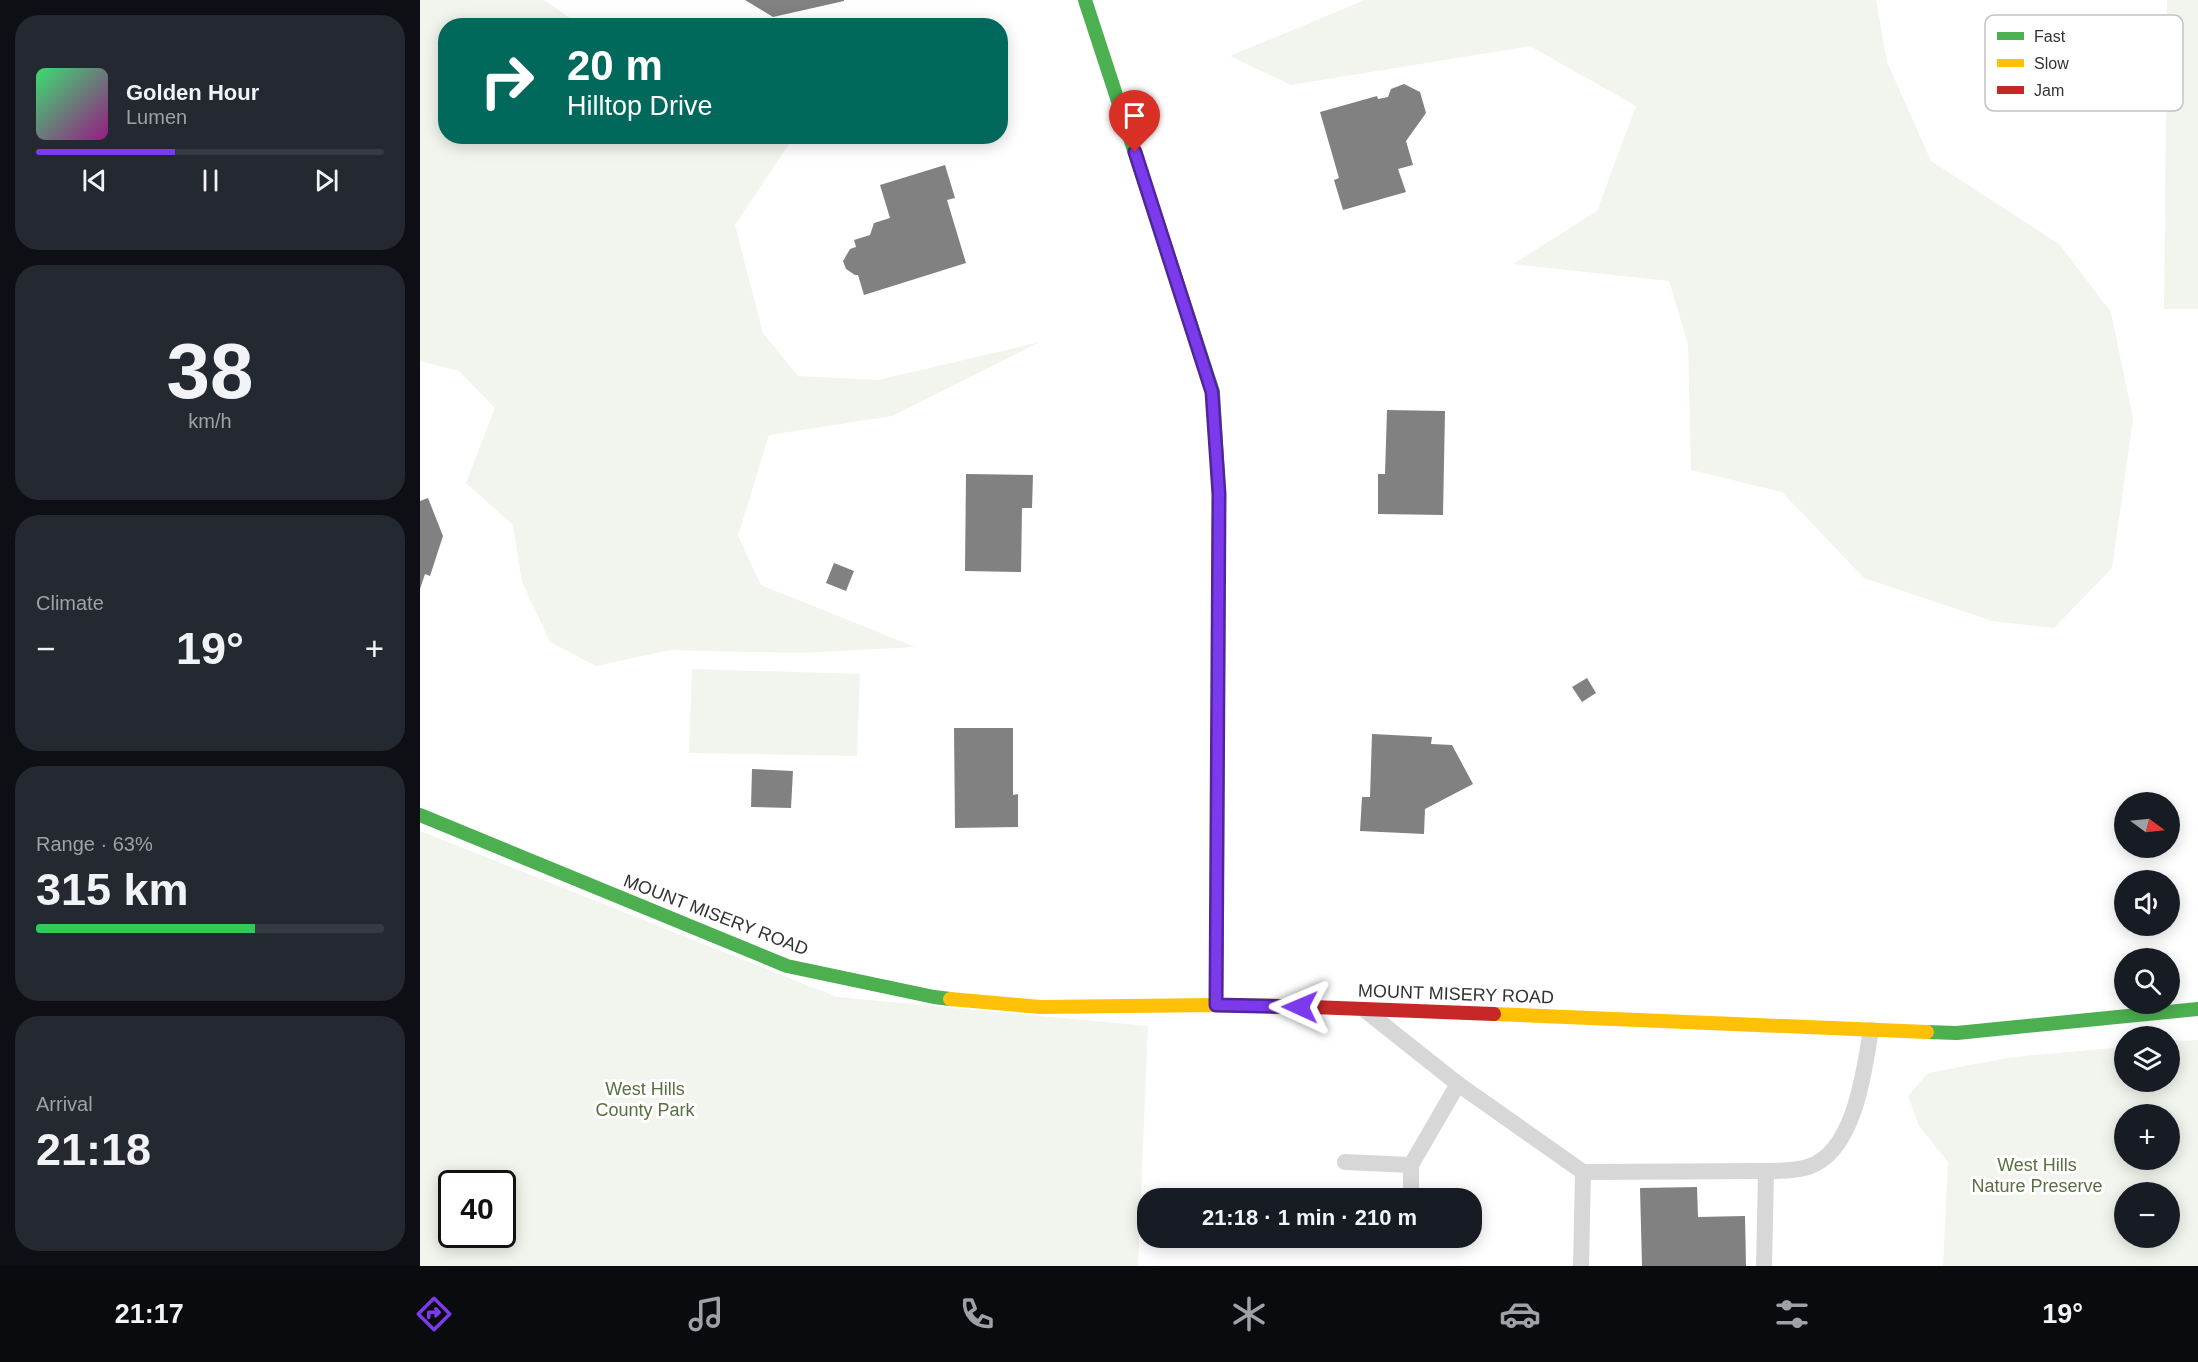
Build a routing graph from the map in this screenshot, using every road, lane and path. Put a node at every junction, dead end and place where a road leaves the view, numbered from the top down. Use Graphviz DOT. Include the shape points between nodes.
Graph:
graph roads {
  1 [pos="1085,0"];
  2 [pos="420,815"];
  3 [pos="1216,1005"];
  4 [pos="1362,1008"];
  5 [pos="2198,1009"];
  6 [pos="1871,1030"];
  7 [pos="1458,1084"];
  8 [pos="1345,1161"];
  9 [pos="1411,1165"];
  10 [pos="1766,1171"];
  11 [pos="1583,1172"];
  12 [pos="1411,1188"];
  13 [pos="1581,1266"];
  14 [pos="1764,1266"];
  1 -- 3 [label="street" via="1212,392 1219,494"];
  2 -- 3 [label="street, MOUNT MISERY ROAD" via="787,966 934,997 1040,1007"];
  3 -- 4 [label="street, MOUNT MISERY ROAD"];
  4 -- 6 [label="street, MOUNT MISERY ROAD"];
  4 -- 7 [label="lane"];
  5 -- 6 [label="street, MOUNT MISERY ROAD" via="1957,1033"];
  6 -- 10 [label="lane" via="1859,1096 1839,1140 1827,1156 1810,1167"];
  7 -- 9 [label="lane"];
  7 -- 11 [label="lane"];
  8 -- 9 [label="lane"];
  9 -- 12 [label="lane"];
  10 -- 11 [label="lane"];
  10 -- 14 [label="lane"];
  11 -- 13 [label="lane"];
}
